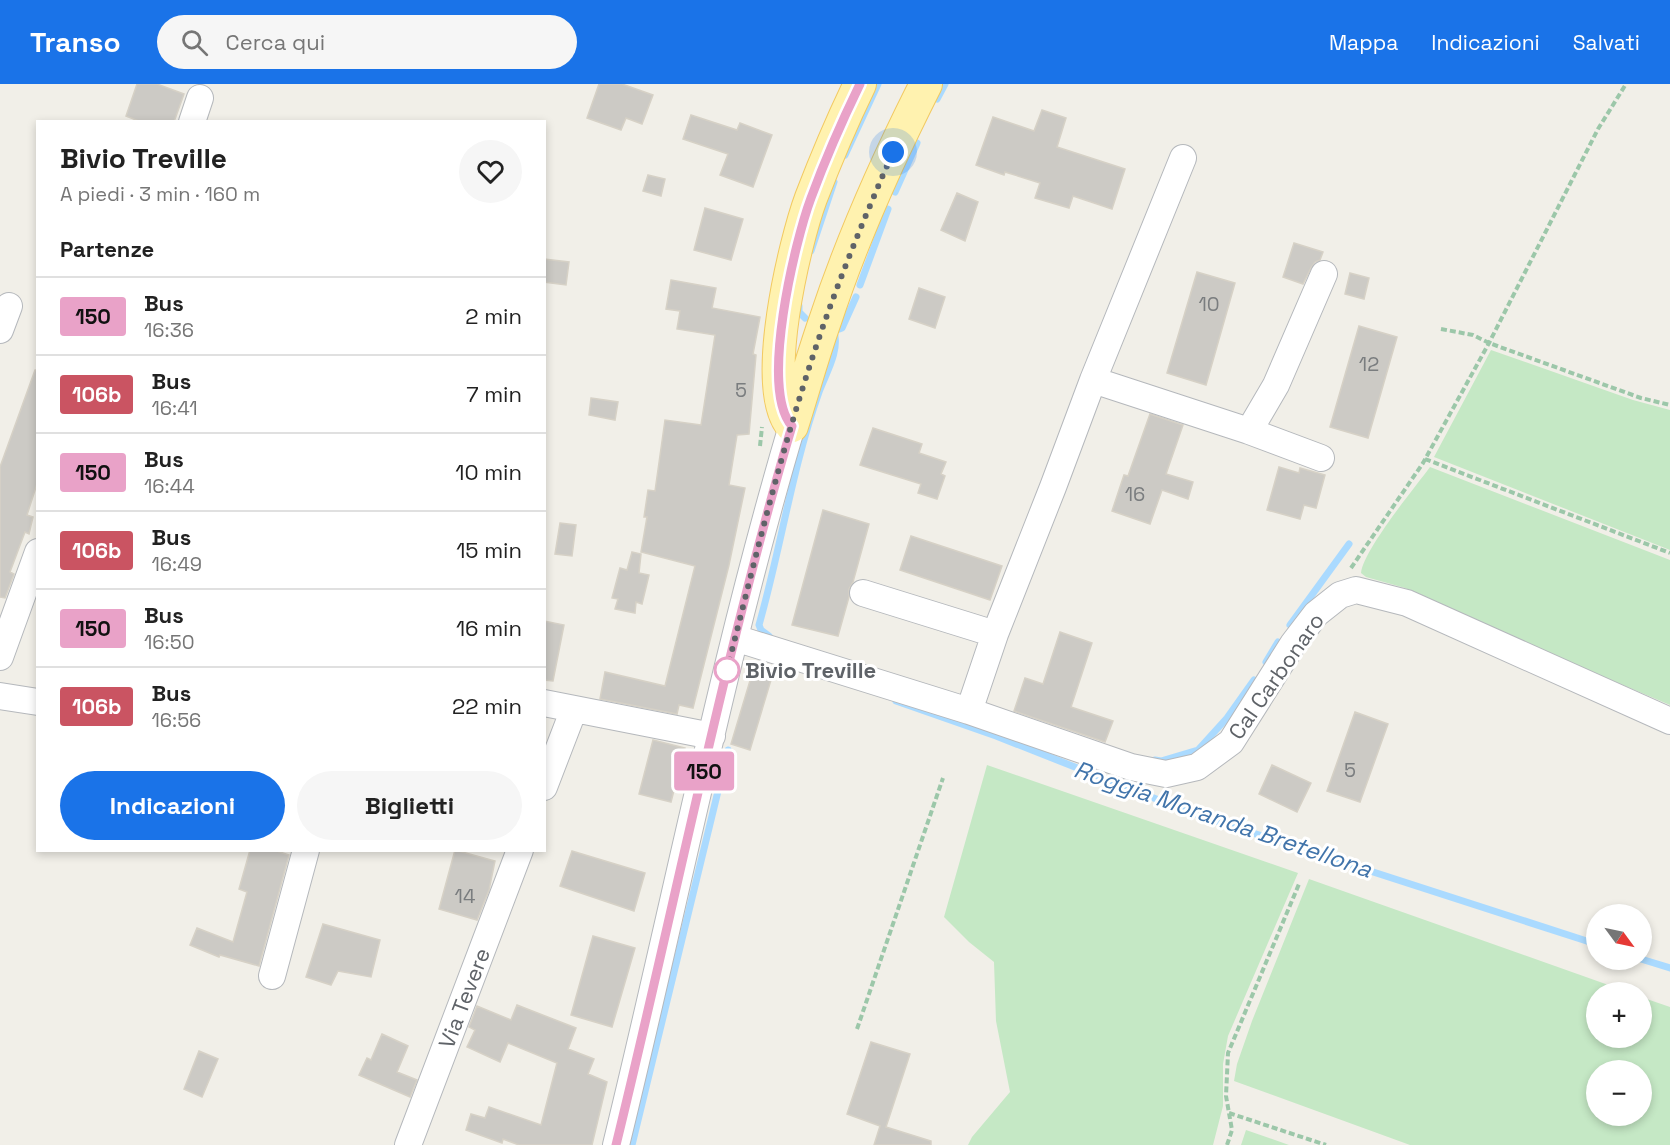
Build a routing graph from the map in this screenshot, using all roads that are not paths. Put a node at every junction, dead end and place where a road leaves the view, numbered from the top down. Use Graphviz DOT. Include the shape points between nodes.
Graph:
graph roads {
  1 [pos="860,84"];
  2 [pos="926,84"];
  3 [pos="1183,158"];
  4 [pos="1324,274"];
  5 [pos="9,306"];
  6 [pos="0,330"];
  7 [pos="1093,380"];
  8 [pos="792,426"];
  9 [pos="1249,431"];
  10 [pos="1321,458"];
  11 [pos="36,558"];
  12 [pos="863,593"];
  13 [pos="995,633"];
  14 [pos="735,638"];
  15 [pos="0,657"];
  16 [pos="0,696"];
  17 [pos="36,702"];
  18 [pos="546,703"];
  19 [pos="574,709"];
  20 [pos="969,711"];
  21 [pos="1670,721"];
  22 [pos="712,735"];
  23 [pos="546,782"];
  24 [pos="305,852"];
  25 [pos="519,852"];
  26 [pos="272,976"];
  27 [pos="408,1145"];
  28 [pos="616,1145"];
  1 -- 8 [label="main road" via="810,200 793,263 779,359 783,413"];
  2 -- 8 [label="main road" via="859,229"];
  3 -- 7 [label="street"];
  4 -- 9 [label="street" via="1276,386"];
  5 -- 6 [label="street"];
  7 -- 9 [label="street"];
  7 -- 13 [label="street"];
  8 -- 14 [label="street"];
  9 -- 10 [label="street"];
  11 -- 15 [label="street"];
  12 -- 13 [label="street"];
  13 -- 20 [label="street"];
  14 -- 20 [label="street, Cal Carbonaro"];
  14 -- 22 [label="street"];
  16 -- 17 [label="street"];
  18 -- 19 [label="street"];
  19 -- 22 [label="street"];
  19 -- 23 [label="street"];
  20 -- 21 [label="street, Cal Carbonaro" via="1131,767 1152,773 1182,772 1197,767 1231,742 1316,614 1340,595 1356,590 1407,603"];
  22 -- 28 [label="street"];
  24 -- 26 [label="street"];
  25 -- 27 [label="street, Via Tevere"];
}
